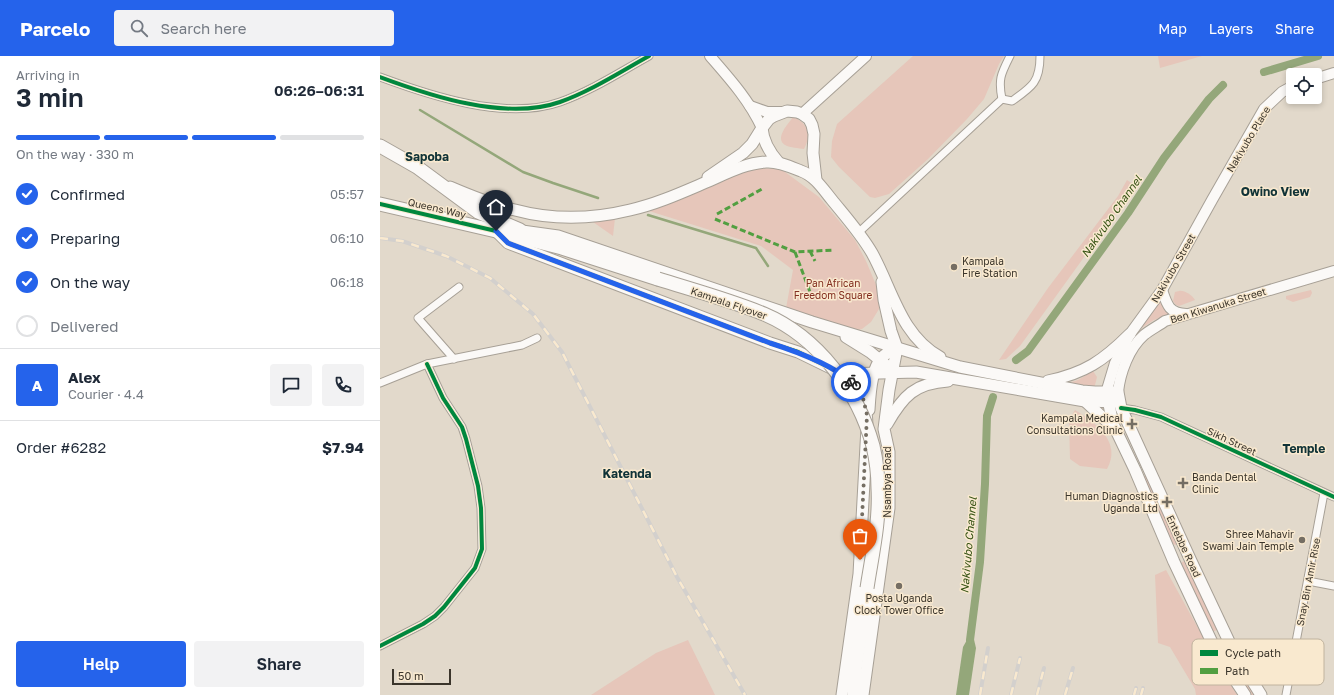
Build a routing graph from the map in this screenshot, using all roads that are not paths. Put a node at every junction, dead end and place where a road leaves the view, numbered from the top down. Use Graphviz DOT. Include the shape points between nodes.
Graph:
graph roads {
  1 [pos="649,56"];
  2 [pos="710,56"];
  3 [pos="866,56"];
  4 [pos="1010,56"];
  5 [pos="1040,56"];
  6 [pos="1334,73"];
  7 [pos="380,77"];
  8 [pos="1322,77"];
  9 [pos="1286,90"];
  10 [pos="1002,99"];
  11 [pos="750,106"];
  12 [pos="787,112"];
  13 [pos="802,114"];
  14 [pos="762,128"];
  15 [pos="380,146"];
  16 [pos="779,163"];
  17 [pos="816,180"];
  18 [pos="439,183"];
  19 [pos="695,187"];
  20 [pos="1212,200"];
  21 [pos="380,204"];
  22 [pos="496,231"];
  23 [pos="522,231"];
  24 [pos="858,233"];
  25 [pos="562,248"];
  26 [pos="881,271"];
  27 [pos="1334,271"];
  28 [pos="459,287"];
  29 [pos="1162,290"];
  30 [pos="1188,314"];
  31 [pos="827,327"];
  32 [pos="1130,334"];
  33 [pos="537,338"];
  34 [pos="897,348"];
  35 [pos="454,359"];
  36 [pos="880,360"];
  37 [pos="427,364"];
  38 [pos="960,367"];
  39 [pos="874,373"];
  40 [pos="892,373"];
  41 [pos="843,374"];
  42 [pos="964,380"];
  43 [pos="1043,382"];
  44 [pos="380,383"];
  45 [pos="1107,397"];
  46 [pos="1085,401"];
  47 [pos="1120,401"];
  48 [pos="867,427"];
  49 [pos="884,429"];
  50 [pos="1117,432"];
  51 [pos="1324,493"];
  52 [pos="1334,497"];
  53 [pos="1187,552"];
  54 [pos="1174,562"];
  55 [pos="1308,581"];
  56 [pos="1334,586"];
  57 [pos="1226,635"];
  58 [pos="1211,639"];
  59 [pos="1218,639"];
  60 [pos="1228,639"];
  61 [pos="1297,639"];
  62 [pos="380,646"];
  63 [pos="855,670"];
  64 [pos="1238,685"];
  65 [pos="1255,685"];
  66 [pos="1288,685"];
  67 [pos="842,695"];
  68 [pos="850,695"];
  69 [pos="854,695"];
  70 [pos="863,695"];
  71 [pos="1245,695"];
  72 [pos="1261,695"];
  73 [pos="1286,695"];
  1 -- 7 [label="street" via="586,91 559,102 523,108 488,107 461,102"];
  2 -- 11 [label="main road"];
  3 -- 13 [label="main road"];
  4 -- 10 [label="street" via="1000,79"];
  5 -- 10 [label="street" via="1039,72 1030,88 1012,101"];
  6 -- 8 [label="main road"];
  9 -- 20 [label="main road, Nakivubo Place" via="1264,109"];
  10 -- 24 [label="street"];
  11 -- 12 [label="main road" via="767,112"];
  11 -- 14 [label="main road"];
  12 -- 13 [label="main road"];
  12 -- 14 [label="main road" via="769,119"];
  13 -- 17 [label="main road" via="809,119 814,134"];
  14 -- 16 [label="main road" via="769,151"];
  14 -- 19 [label="main road" via="743,153"];
  15 -- 18 [label="highway" via="417,166"];
  16 -- 17 [label="main road" via="804,172"];
  16 -- 19 [label="main road" via="766,162 742,167"];
  17 -- 24 [label="main road"];
  18 -- 19 [label="main road" via="517,211 569,217 599,215 652,205"];
  18 -- 23 [label="highway" via="478,212"];
  20 -- 29 [label="main road, Nakivubo Street"];
  21 -- 22 [label="highway, Queens Way"];
  22 -- 25 [label="highway"];
  22 -- 41 [label="main road, Queens Way" via="508,243 798,352"];
  23 -- 25 [label="highway"];
  23 -- 31 [label="main road" via="558,236"];
  24 -- 26 [label="main road"];
  25 -- 63 [label="highway, Kampala Flyover, bridge" via="765,314 808,341 842,379 864,421 873,446 877,468 878,510"];
  26 -- 34 [label="main road, Nsambya Road" via="884,300"];
  26 -- 38 [label="main road" via="898,309 916,338 930,352"];
  27 -- 30 [label="main road, Ben Kiwanuka Street"];
  28 -- 35 [label="street" via="418,318"];
  29 -- 30 [label="main road" via="1171,309 1177,313"];
  29 -- 32 [label="main road, Nakivubo Street"];
  30 -- 47 [label="main road, Ben Kiwanuka Street" via="1165,321 1138,342 1128,358"];
  31 -- 34 [label="main road"];
  31 -- 36 [label="main road" via="859,344"];
  32 -- 43 [label="main road" via="1092,366 1074,375"];
  32 -- 45 [label="main road, Nakivubo Street" via="1115,363"];
  33 -- 35 [label="street" via="522,345"];
  34 -- 36 [label="main road" via="885,354"];
  34 -- 38 [label="main road"];
  34 -- 40 [label="main road, Nsambya Road"];
  35 -- 37 [label="street"];
  36 -- 39 [label="main road"];
  36 -- 40 [label="main road"];
  37 -- 44 [label="street"];
  37 -- 62 [label="street" via="466,439 482,508 482,550 475,568 444,608 423,624"];
  38 -- 43 [label="main road"];
  39 -- 40 [label="main road, Queens Way"];
  39 -- 41 [label="main road, Queens Way"];
  39 -- 48 [label="main road"];
  40 -- 42 [label="main road, Queens Way" via="916,372"];
  40 -- 49 [label="main road, Nsambya Road"];
  41 -- 48 [label="main road" via="863,398"];
  42 -- 46 [label="main road"];
  42 -- 49 [label="main road" via="933,382 921,386 901,401"];
  43 -- 45 [label="main road"];
  45 -- 46 [label="main road"];
  45 -- 47 [label="main road"];
  45 -- 50 [label="main road, Entebbe Road"];
  46 -- 50 [label="main road"];
  47 -- 51 [label="street, Sikh Street" via="1135,410 1161,417"];
  47 -- 53 [label="main road, Entebbe Road"];
  48 -- 67 [label="main road" via="859,574"];
  49 -- 70 [label="main road, Nsambya Road" via="889,452 889,508"];
  50 -- 54 [label="main road, Entebbe Road"];
  51 -- 52 [label="street, Sikh Street"];
  51 -- 55 [label="street, Snay Bin Amir Rise"];
  53 -- 54 [label="main road"];
  53 -- 57 [label="main road, Entebbe Road"];
  54 -- 58 [label="main road, Entebbe Road"];
  55 -- 56 [label="street"];
  55 -- 61 [label="street, Snay Bin Amir Rise"];
  57 -- 59 [label="main road"];
  57 -- 60 [label="main road, Entebbe Road"];
  63 -- 68 [label="highway"];
  63 -- 69 [label="highway"];
  64 -- 71 [label="main road, Entebbe Road"];
  65 -- 72 [label="main road, Entebbe Road"];
  66 -- 73 [label="street, Snay Bin Amir Rise"];
}
